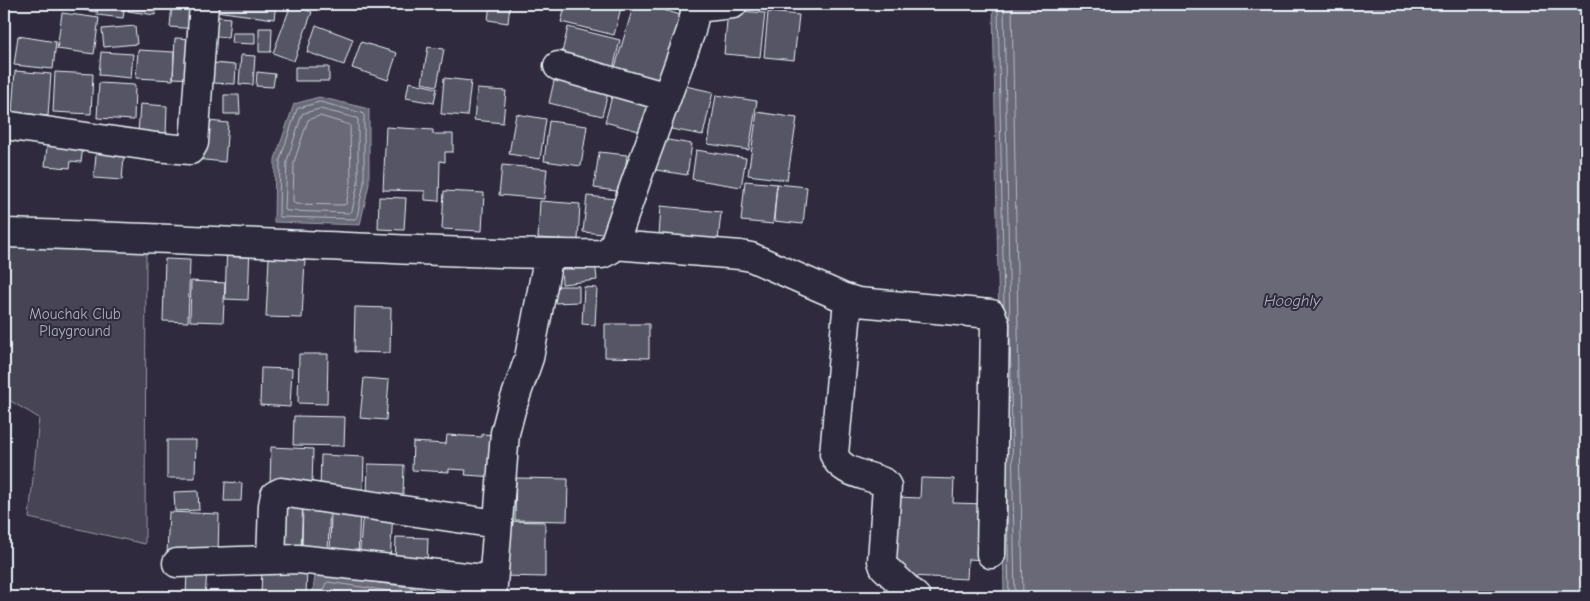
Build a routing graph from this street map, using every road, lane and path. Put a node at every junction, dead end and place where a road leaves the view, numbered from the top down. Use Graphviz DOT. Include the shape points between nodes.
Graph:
graph roads {
  1 [pos="204,4"];
  2 [pos="734,4"];
  3 [pos="694,6"];
  4 [pos="558,66"];
  5 [pos="667,97"];
  6 [pos="4,125"];
  7 [pos="4,233"];
  8 [pos="614,246"];
  9 [pos="549,254"];
  10 [pos="848,300"];
  11 [pos="497,524"];
  12 [pos="991,554"];
  13 [pos="271,559"];
  14 [pos="177,564"];
  15 [pos="492,589"];
  16 [pos="916,597"];
  1 -- 6 [label="street" via="194,143 190,150"];
  2 -- 3 [label="street"];
  3 -- 5 [label="street" via="691,30"];
  4 -- 5 [label="street"];
  5 -- 8 [label="street"];
  7 -- 9 [label="street"];
  8 -- 9 [label="street" via="602,254"];
  8 -- 10 [label="street" via="751,257"];
  9 -- 11 [label="street" via="529,358 507,422"];
  10 -- 12 [label="street" via="986,313 993,317"];
  10 -- 16 [label="street" via="834,454 843,467 885,483 882,561 884,567"];
  11 -- 13 [label="street" via="281,492 275,495 273,505"];
  11 -- 15 [label="street"];
  13 -- 14 [label="street"];
  13 -- 15 [label="street" via="298,559"];
}
